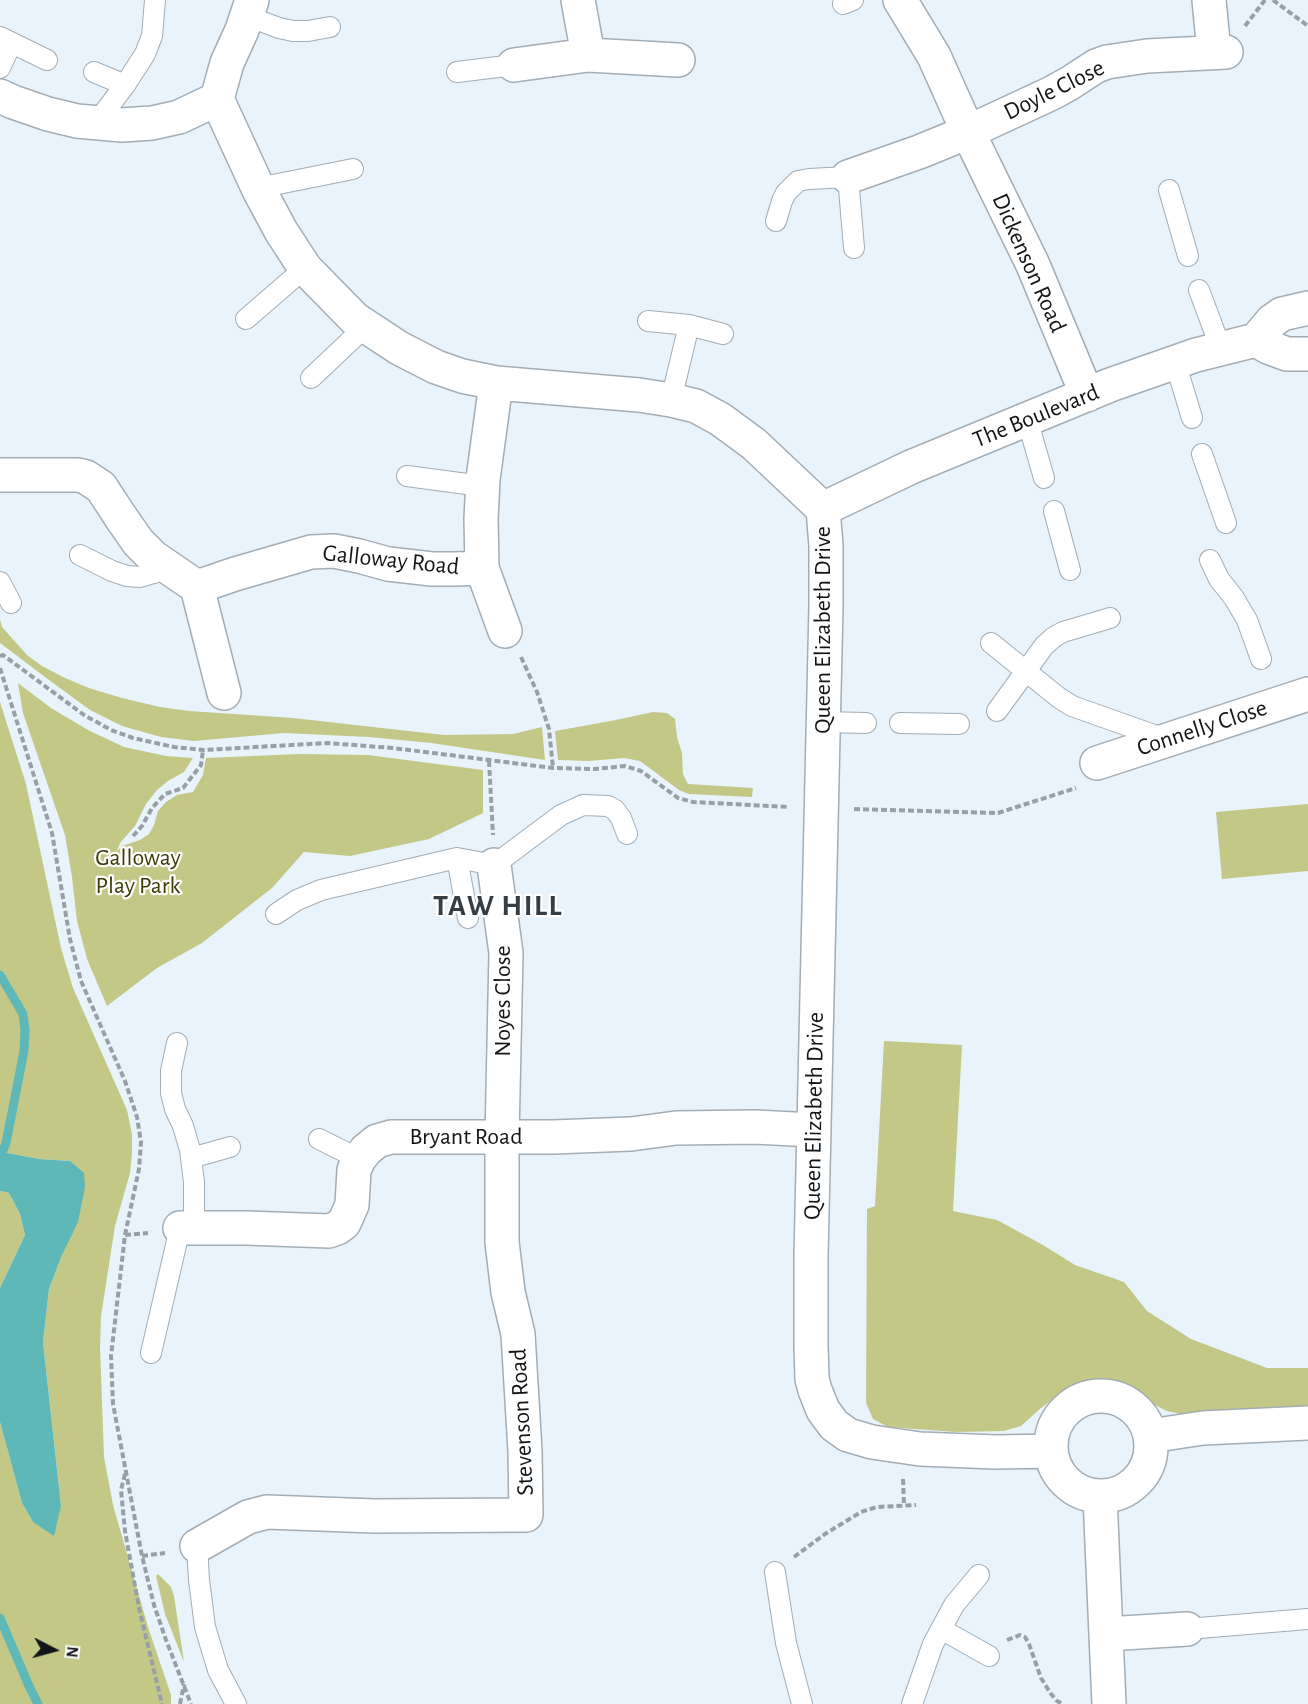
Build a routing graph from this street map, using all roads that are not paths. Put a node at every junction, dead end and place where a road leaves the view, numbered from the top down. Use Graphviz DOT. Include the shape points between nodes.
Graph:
graph roads {
  1 [pos="155,0"];
  2 [pos="578,0"];
  3 [pos="900,0"];
  4 [pos="1209,0"];
  5 [pos="250,8"];
  6 [pos="330,27"];
  7 [pos="6,41"];
  8 [pos="588,55"];
  9 [pos="48,60"];
  10 [pos="678,60"];
  11 [pos="514,64"];
  12 [pos="0,68"];
  13 [pos="94,72"];
  14 [pos="457,72"];
  15 [pos="125,85"];
  16 [pos="0,96"];
  17 [pos="217,99"];
  18 [pos="96,123"];
  19 [pos="968,132"];
  20 [pos="353,169"];
  21 [pos="848,177"];
  22 [pos="258,188"];
  23 [pos="1169,190"];
  24 [pos="776,221"];
  25 [pos="854,248"];
  26 [pos="1188,256"];
  27 [pos="305,268"];
  28 [pos="1199,290"];
  29 [pos="1308,308"];
  30 [pos="246,319"];
  31 [pos="648,321"];
  32 [pos="689,325"];
  33 [pos="366,326"];
  34 [pos="723,334"];
  35 [pos="1256,340"];
  36 [pos="1221,349"];
  37 [pos="1308,354"];
  38 [pos="1175,362"];
  39 [pos="311,378"];
  40 [pos="496,383"];
  41 [pos="1087,395"];
  42 [pos="670,400"];
  43 [pos="1192,418"];
  44 [pos="1027,419"];
  45 [pos="1202,454"];
  46 [pos="0,475"];
  47 [pos="407,476"];
  48 [pos="1044,478"];
  49 [pos="482,486"];
  50 [pos="823,509"];
  51 [pos="1054,512"];
  52 [pos="1226,523"];
  53 [pos="80,555"];
  54 [pos="1210,560"];
  55 [pos="166,566"];
  56 [pos="482,568"];
  57 [pos="1070,570"];
  58 [pos="0,582"];
  59 [pos="197,587"];
  60 [pos="11,603"];
  61 [pos="1110,618"];
  62 [pos="506,631"];
  63 [pos="991,643"];
  64 [pos="1261,658"];
  65 [pos="1025,671"];
  66 [pos="224,693"];
  67 [pos="1308,694"];
  68 [pos="997,711"];
  69 [pos="824,722"];
  70 [pos="866,723"];
  71 [pos="900,723"];
  72 [pos="958,724"];
  73 [pos="1167,740"];
  74 [pos="1092,774"];
  75 [pos="627,834"];
  76 [pos="457,858"];
  77 [pos="494,865"];
  78 [pos="276,914"];
  79 [pos="468,918"];
  80 [pos="177,1043"];
  81 [pos="813,1130"];
  82 [pos="502,1137"];
  83 [pos="319,1138"];
  84 [pos="230,1147"];
  85 [pos="191,1158"];
  86 [pos="359,1159"];
  87 [pos="187,1228"];
  88 [pos="151,1353"];
  89 [pos="1308,1423"];
  90 [pos="1150,1436"];
  91 [pos="1051,1451"];
  92 [pos="1100,1497"];
  93 [pos="197,1546"];
  94 [pos="775,1572"];
  95 [pos="979,1575"];
  96 [pos="1308,1619"];
  97 [pos="941,1629"];
  98 [pos="1186,1629"];
  99 [pos="1107,1634"];
  100 [pos="989,1656"];
  101 [pos="236,1704"];
  102 [pos="802,1704"];
  103 [pos="912,1704"];
  104 [pos="1109,1704"];
  1 -- 15 [label="lane" via="152,36"];
  2 -- 8 [label="street"];
  3 -- 19 [label="street, Dickenson Road" via="934,56"];
  4 -- 19 [label="street, Doyle Close" via="1220,52 1107,62"];
  5 -- 6 [label="lane" via="279,28 308,31"];
  5 -- 17 [label="street"];
  7 -- 9 [label="lane"];
  7 -- 12 [label="lane"];
  8 -- 10 [label="street"];
  8 -- 11 [label="street"];
  11 -- 14 [label="lane"];
  13 -- 15 [label="lane"];
  15 -- 18 [label="lane"];
  16 -- 18 [label="street" via="48,114"];
  17 -- 18 [label="street" via="179,117 152,123"];
  17 -- 22 [label="street, Queen Elizabeth Drive"];
  19 -- 21 [label="street"];
  19 -- 41 [label="street, Dickenson Road" via="1033,265"];
  20 -- 22 [label="lane"];
  21 -- 24 [label="lane" via="798,181 786,193"];
  21 -- 25 [label="lane"];
  22 -- 27 [label="street, Queen Elizabeth Drive"];
  23 -- 26 [label="lane"];
  27 -- 30 [label="lane"];
  27 -- 33 [label="street, Queen Elizabeth Drive"];
  28 -- 36 [label="lane"];
  29 -- 35 [label="street" via="1282,314"];
  31 -- 32 [label="lane"];
  32 -- 34 [label="lane"];
  32 -- 42 [label="lane"];
  33 -- 39 [label="lane"];
  33 -- 40 [label="street, Queen Elizabeth Drive" via="436,367"];
  35 -- 36 [label="street, The Boulevard"];
  35 -- 37 [label="street" via="1287,354"];
  36 -- 38 [label="street, The Boulevard"];
  38 -- 41 [label="street, The Boulevard"];
  38 -- 43 [label="lane"];
  40 -- 42 [label="street, Queen Elizabeth Drive"];
  40 -- 49 [label="street, Galloway Road"];
  41 -- 44 [label="street, The Boulevard"];
  42 -- 50 [label="street, Queen Elizabeth Drive" via="696,406 720,419 754,444"];
  44 -- 48 [label="lane"];
  44 -- 50 [label="street, The Boulevard" via="910,467"];
  45 -- 52 [label="lane"];
  46 -- 55 [label="street" via="78,475 95,481 138,542"];
  47 -- 49 [label="lane"];
  49 -- 56 [label="street, Galloway Road"];
  50 -- 69 [label="street, Queen Elizabeth Drive"];
  51 -- 57 [label="lane"];
  53 -- 55 [label="lane" via="127,576 140,577"];
  54 -- 64 [label="lane" via="1247,620"];
  55 -- 59 [label="street"];
  56 -- 59 [label="street, Galloway Road" via="432,569 388,564 334,551 311,552"];
  56 -- 62 [label="street, Galloway Road"];
  58 -- 60 [label="lane"];
  59 -- 66 [label="street"];
  61 -- 65 [label="lane" via="1054,637"];
  63 -- 65 [label="lane"];
  65 -- 68 [label="lane"];
  65 -- 73 [label="lane" via="1072,706"];
  67 -- 73 [label="street, Connelly Close" via="1272,697"];
  69 -- 70 [label="lane"];
  69 -- 81 [label="street, Queen Elizabeth Drive"];
  71 -- 72 [label="lane"];
  73 -- 74 [label="street, Connelly Close"];
  75 -- 77 [label="lane" via="615,810 583,805 561,815"];
  76 -- 77 [label="lane"];
  76 -- 78 [label="lane" via="321,890"];
  76 -- 79 [label="lane"];
  77 -- 82 [label="street, Noyes Close" via="506,953"];
  80 -- 85 [label="lane" via="171,1093"];
  81 -- 82 [label="street, Bryant Road" via="676,1128 631,1134"];
  81 -- 91 [label="street, Queen Elizabeth Drive" via="812,1379 827,1418 841,1431 881,1445"];
  82 -- 86 [label="street, Bryant Road" via="391,1137 377,1141"];
  82 -- 93 [label="street, Stevenson Road" via="502,1242 518,1334 526,1515 267,1512 248,1517"];
  83 -- 86 [label="lane"];
  84 -- 85 [label="lane"];
  85 -- 87 [label="lane" via="194,1182"];
  86 -- 87 [label="street" via="354,1170 352,1206 338,1228"];
  87 -- 88 [label="lane"];
  89 -- 90 [label="street" via="1203,1428"];
  90 -- 91 [label="street" via="1137,1410 1107,1396 1090,1397 1074,1403 1062,1414 1053,1428"];
  90 -- 92 [label="street" via="1150,1454 1134,1485 1119,1494"];
  91 -- 92 [label="street" via="1060,1476 1072,1488"];
  92 -- 99 [label="street"];
  93 -- 101 [label="lane" via="206,1627 218,1670"];
  94 -- 102 [label="lane" via="786,1643"];
  95 -- 97 [label="lane" via="954,1605"];
  96 -- 98 [label="lane"];
  97 -- 100 [label="lane"];
  97 -- 103 [label="lane"];
  98 -- 99 [label="street"];
  99 -- 104 [label="street"];
}
